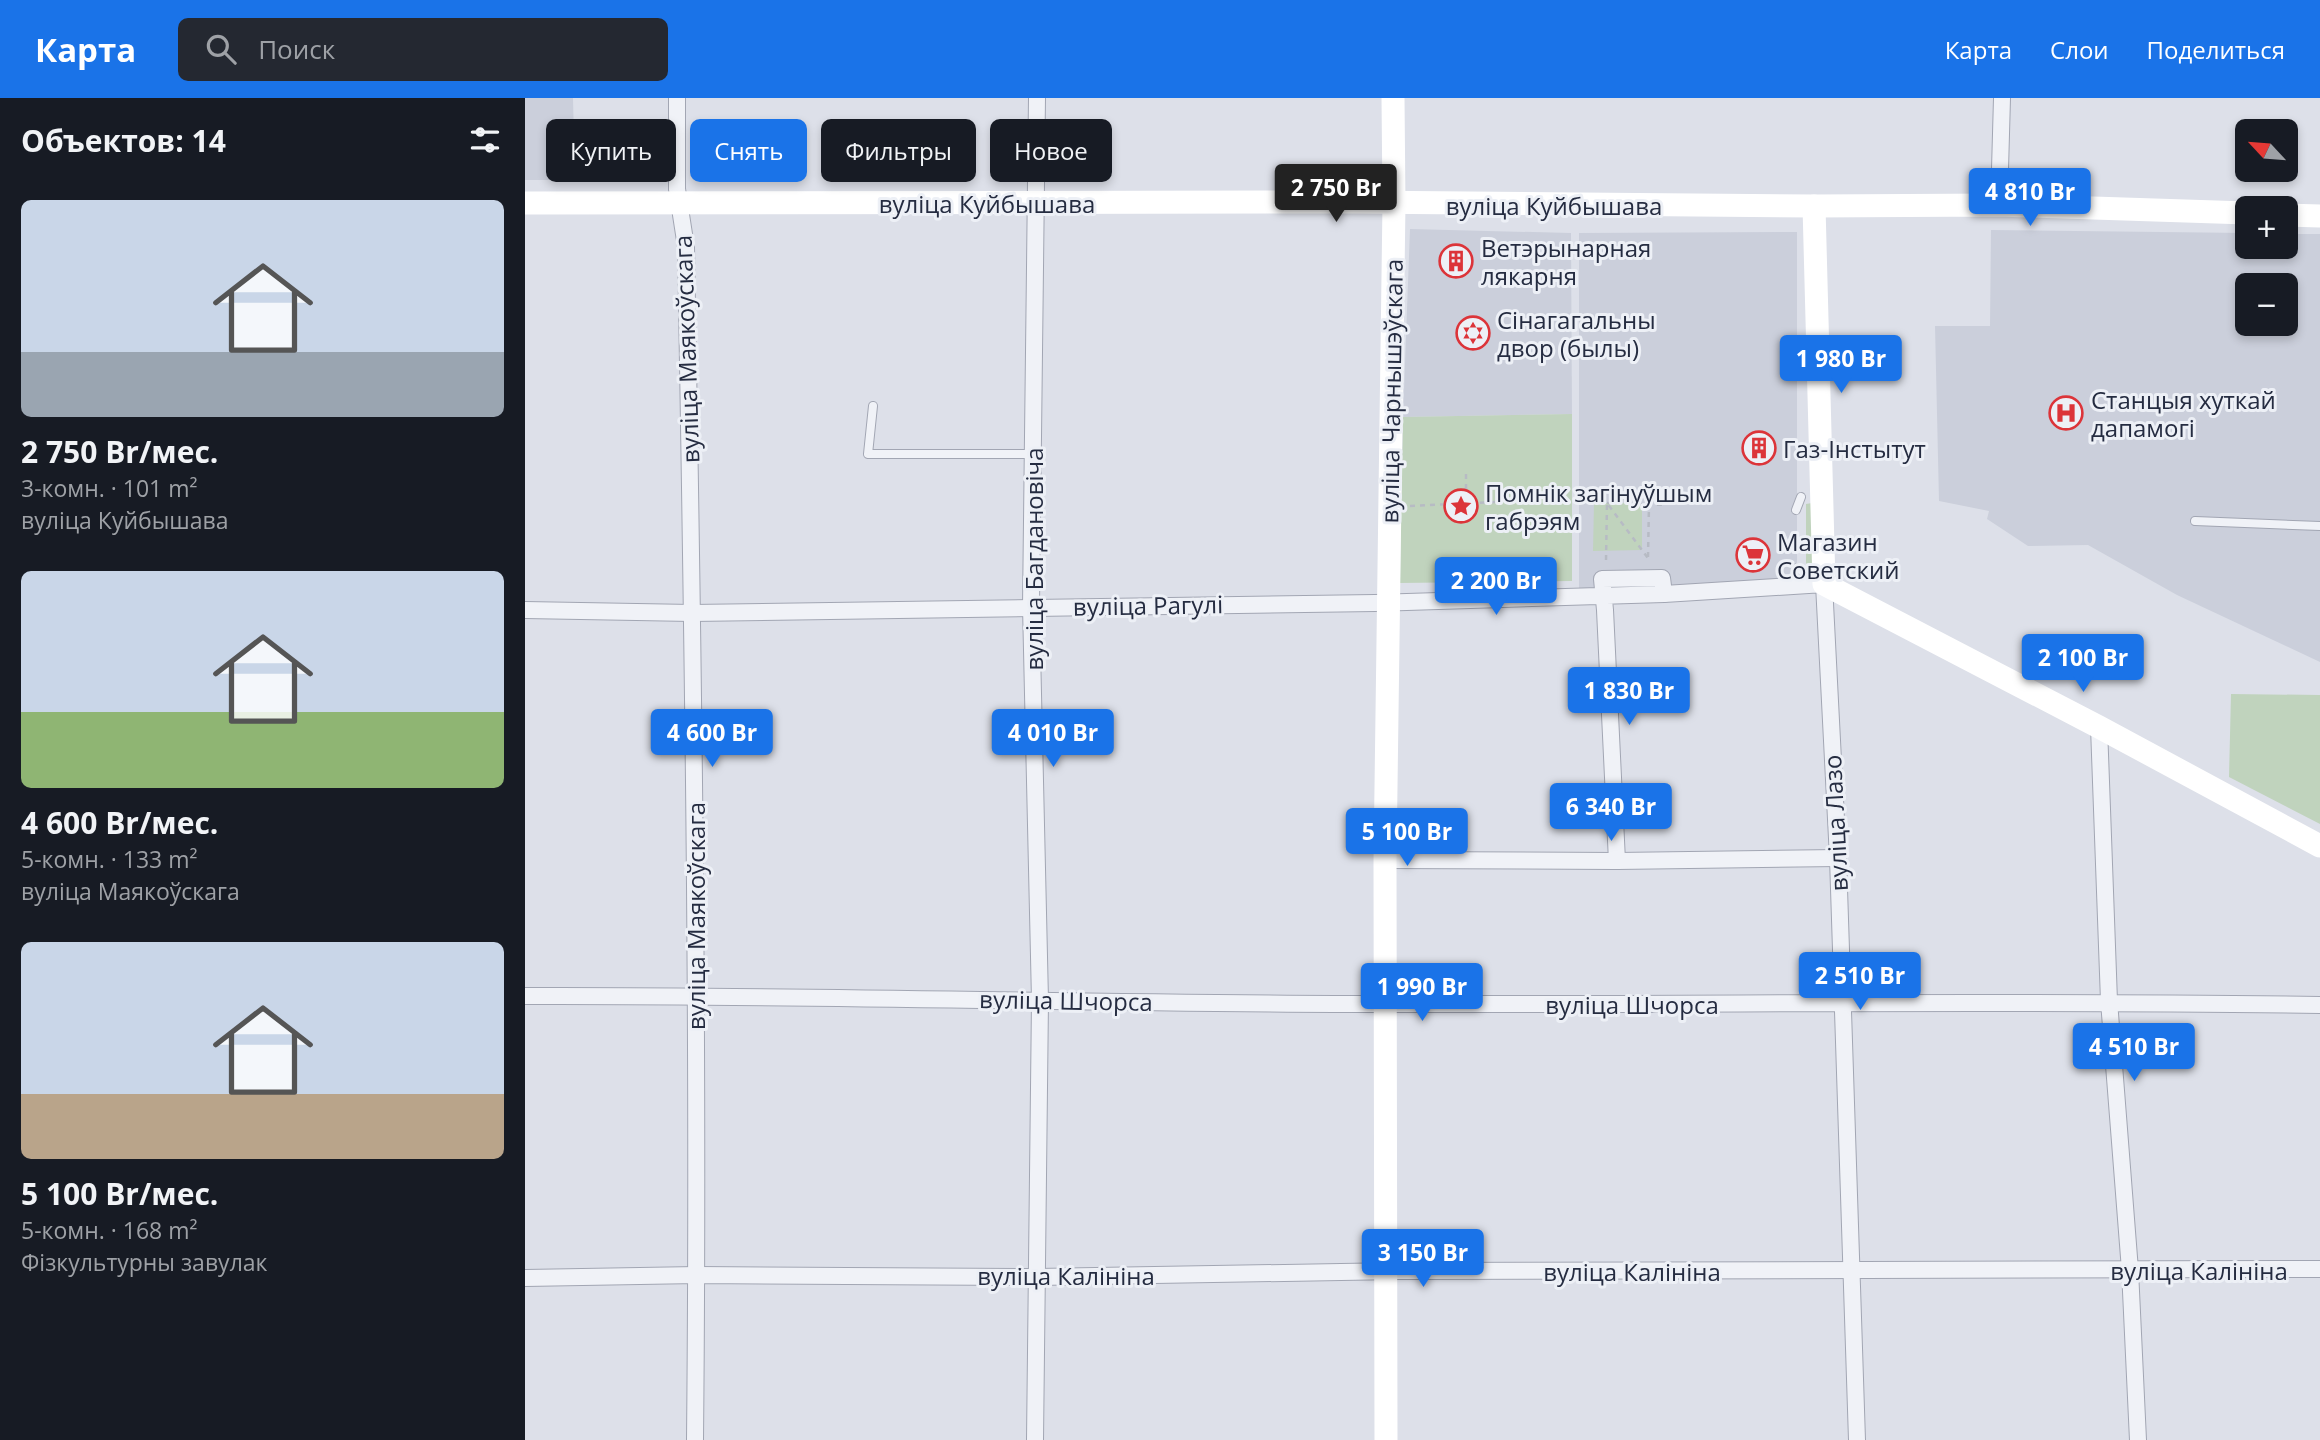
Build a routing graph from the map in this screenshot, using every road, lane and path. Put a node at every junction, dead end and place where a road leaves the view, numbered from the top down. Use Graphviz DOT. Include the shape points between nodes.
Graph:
graph roads {
  1 [pos="677,98"];
  2 [pos="1037,98"];
  3 [pos="1393,98"];
  4 [pos="2002,98"];
  5 [pos="1036,202"];
  6 [pos="525,203"];
  7 [pos="1394,203"];
  8 [pos="680,204"];
  9 [pos="1999,205"];
  10 [pos="1814,206"];
  11 [pos="2235,214"];
  12 [pos="2298,215"];
  13 [pos="2320,216"];
  14 [pos="873,407"];
  15 [pos="1033,454"];
  16 [pos="1466,474"];
  17 [pos="1801,497"];
  18 [pos="1496,502"];
  19 [pos="1466,503"];
  20 [pos="1607,503"];
  21 [pos="1649,504"];
  22 [pos="1666,505"];
  23 [pos="1401,507"];
  24 [pos="1796,510"];
  25 [pos="2195,521"];
  26 [pos="2320,526"];
  27 [pos="1648,559"];
  28 [pos="1606,560"];
  29 [pos="1797,568"];
  30 [pos="1658,584"];
  31 [pos="1813,585"];
  32 [pos="1603,595"];
  33 [pos="1387,603"];
  34 [pos="1031,606"];
  35 [pos="525,610"];
  36 [pos="692,612"];
  37 [pos="2099,727"];
  38 [pos="2320,846"];
  39 [pos="1838,858"];
  40 [pos="1385,860"];
  41 [pos="1617,861"];
  42 [pos="525,996"];
  43 [pos="696,996"];
  44 [pos="1040,1000"];
  45 [pos="2109,1001"];
  46 [pos="1386,1004"];
  47 [pos="1841,1004"];
  48 [pos="2320,1005"];
  49 [pos="2320,1269"];
  50 [pos="2130,1270"];
  51 [pos="1384,1271"];
  52 [pos="1850,1271"];
  53 [pos="697,1275"];
  54 [pos="1037,1277"];
  55 [pos="525,1278"];
  56 [pos="695,1440"];
  57 [pos="1035,1440"];
  58 [pos="1386,1440"];
  59 [pos="1857,1440"];
  60 [pos="2138,1440"];
  1 -- 8 [label="street, вуліца Маякоўскага"];
  2 -- 5 [label="street, вуліца Багдановіча"];
  3 -- 7 [label="street, вуліца Чарнышэўскага"];
  4 -- 9 [label="street"];
  5 -- 7 [label="street, вуліца Куйбышава"];
  5 -- 8 [label="street, вуліца Куйбышава"];
  5 -- 15 [label="street, вуліца Багдановіча"];
  6 -- 8 [label="street, вуліца Куйбышава"];
  7 -- 10 [label="street, вуліца Куйбышава"];
  7 -- 33 [label="street, вуліца Чарнышэўскага"];
  8 -- 36 [label="street, вуліца Маякоўскага" via="686,247"];
  9 -- 10 [label="street, вуліца Куйбышава"];
  9 -- 11 [label="street, вуліца Куйбышава"];
  10 -- 31 [label="street, вуліца Лазо"];
  12 -- 13 [label="street"];
  14 -- 15 [label="lane" via="868,454"];
  15 -- 34 [label="street, вуліца Багдановіча"];
  16 -- 19 [label="path"];
  17 -- 24 [label="lane"];
  18 -- 19 [label="path"];
  19 -- 23 [label="path"];
  20 -- 21 [label="path"];
  20 -- 27 [label="path"];
  20 -- 28 [label="path"];
  21 -- 22 [label="path"];
  21 -- 27 [label="path"];
  25 -- 26 [label="lane"];
  27 -- 30 [label="path"];
  27 -- 30 [label="path"];
  29 -- 31 [label="lane"];
  30 -- 31 [label="street, вуліца Рагулі"];
  30 -- 32 [label="street, вуліца Рагулі"];
  30 -- 32 [label="street, вуліца Рагулі" via="1602,579"];
  31 -- 37 [label="street"];
  31 -- 39 [label="street, вуліца Лазо"];
  32 -- 33 [label="street, вуліца Рагулі"];
  32 -- 41 [label="street"];
  33 -- 34 [label="street, вуліца Рагулі"];
  33 -- 40 [label="street, вуліца Чарнышэўскага"];
  34 -- 36 [label="street, вуліца Рагулі"];
  34 -- 44 [label="street, вуліца Багдановіча"];
  35 -- 36 [label="street, вуліца Рагулі"];
  36 -- 43 [label="street, вуліца Маякоўскага"];
  37 -- 38 [label="street"];
  37 -- 45 [label="street"];
  39 -- 41 [label="street"];
  39 -- 47 [label="street, вуліца Лазо"];
  40 -- 41 [label="street"];
  40 -- 46 [label="street, вуліца Чарнышэўскага"];
  42 -- 43 [label="street, вуліца Шчорса"];
  43 -- 44 [label="street, вуліца Шчорса"];
  43 -- 53 [label="street, вуліца Маякоўскага"];
  44 -- 46 [label="street, вуліца Шчорса"];
  44 -- 54 [label="street, вуліца Багдановіча"];
  45 -- 47 [label="street, вуліца Шчорса"];
  45 -- 48 [label="street, вуліца Шчорса"];
  45 -- 50 [label="street"];
  46 -- 47 [label="street, вуліца Шчорса"];
  46 -- 51 [label="street, вуліца Чарнышэўскага"];
  47 -- 52 [label="street, вуліца Лазо"];
  49 -- 50 [label="street, вуліца Калініна"];
  50 -- 52 [label="street, вуліца Калініна"];
  50 -- 60 [label="street"];
  51 -- 52 [label="street, вуліца Калініна"];
  51 -- 54 [label="street, вуліца Калініна"];
  51 -- 58 [label="street, вуліца Чарнышэўскага"];
  52 -- 59 [label="street, вуліца Лазо"];
  53 -- 54 [label="street, вуліца Калініна"];
  53 -- 55 [label="street, вуліца Калініна"];
  53 -- 56 [label="street, вуліца Маякоўскага"];
  54 -- 57 [label="street, вуліца Багдановіча"];
}
